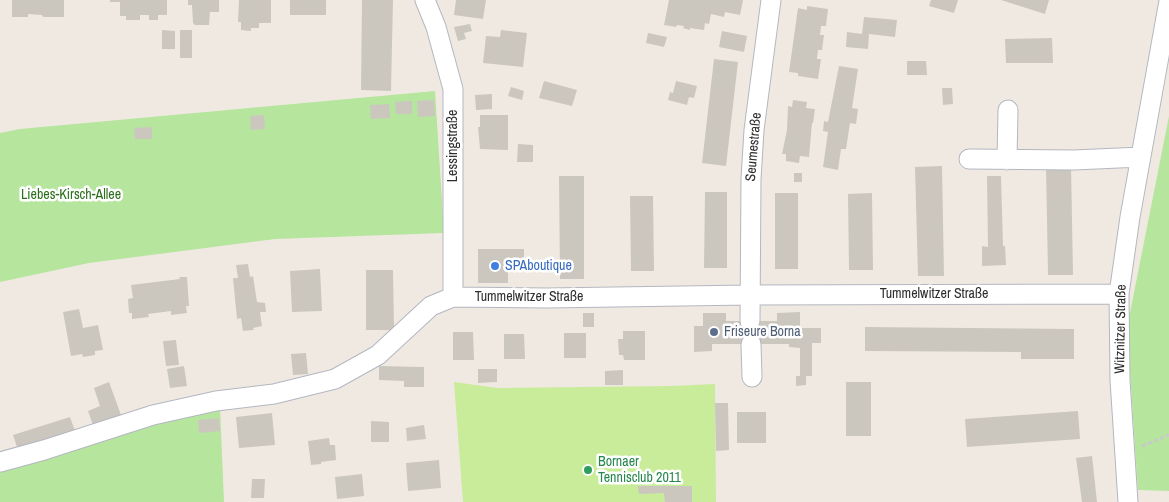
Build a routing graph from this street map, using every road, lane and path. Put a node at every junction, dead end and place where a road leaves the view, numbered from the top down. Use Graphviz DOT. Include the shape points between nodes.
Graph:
graph roads {
  1 [pos="426,0"];
  2 [pos="771,0"];
  3 [pos="1169,1"];
  4 [pos="1008,110"];
  5 [pos="1141,157"];
  6 [pos="969,159"];
  7 [pos="1007,160"];
  8 [pos="1119,294"];
  9 [pos="749,295"];
  10 [pos="453,297"];
  11 [pos="750,321"];
  12 [pos="751,344"];
  13 [pos="752,377"];
  14 [pos="1169,435"];
  15 [pos="1126,453"];
  16 [pos="0,462"];
  17 [pos="1128,502"];
  1 -- 10 [label="street, Lessingstraße" via="453,89"];
  2 -- 9 [label="street, Seumestraße" via="750,179"];
  3 -- 5 [label="street, Witznitzer Straße"];
  4 -- 7 [label="street"];
  5 -- 7 [label="street"];
  5 -- 8 [label="street, Witznitzer Straße"];
  6 -- 7 [label="street"];
  8 -- 9 [label="street, Tummelwitzer Straße"];
  8 -- 15 [label="street, Witznitzer Straße" via="1120,380"];
  9 -- 10 [label="street, Tummelwitzer Straße"];
  9 -- 11 [label="street"];
  10 -- 16 [label="street, Tummelwitzer Straße" via="430,306 378,354 335,379 274,394 216,401 153,415"];
  12 -- 13 [label="street"];
  14 -- 15 [label="path"];
  15 -- 17 [label="street, Witznitzer Straße"];
}
